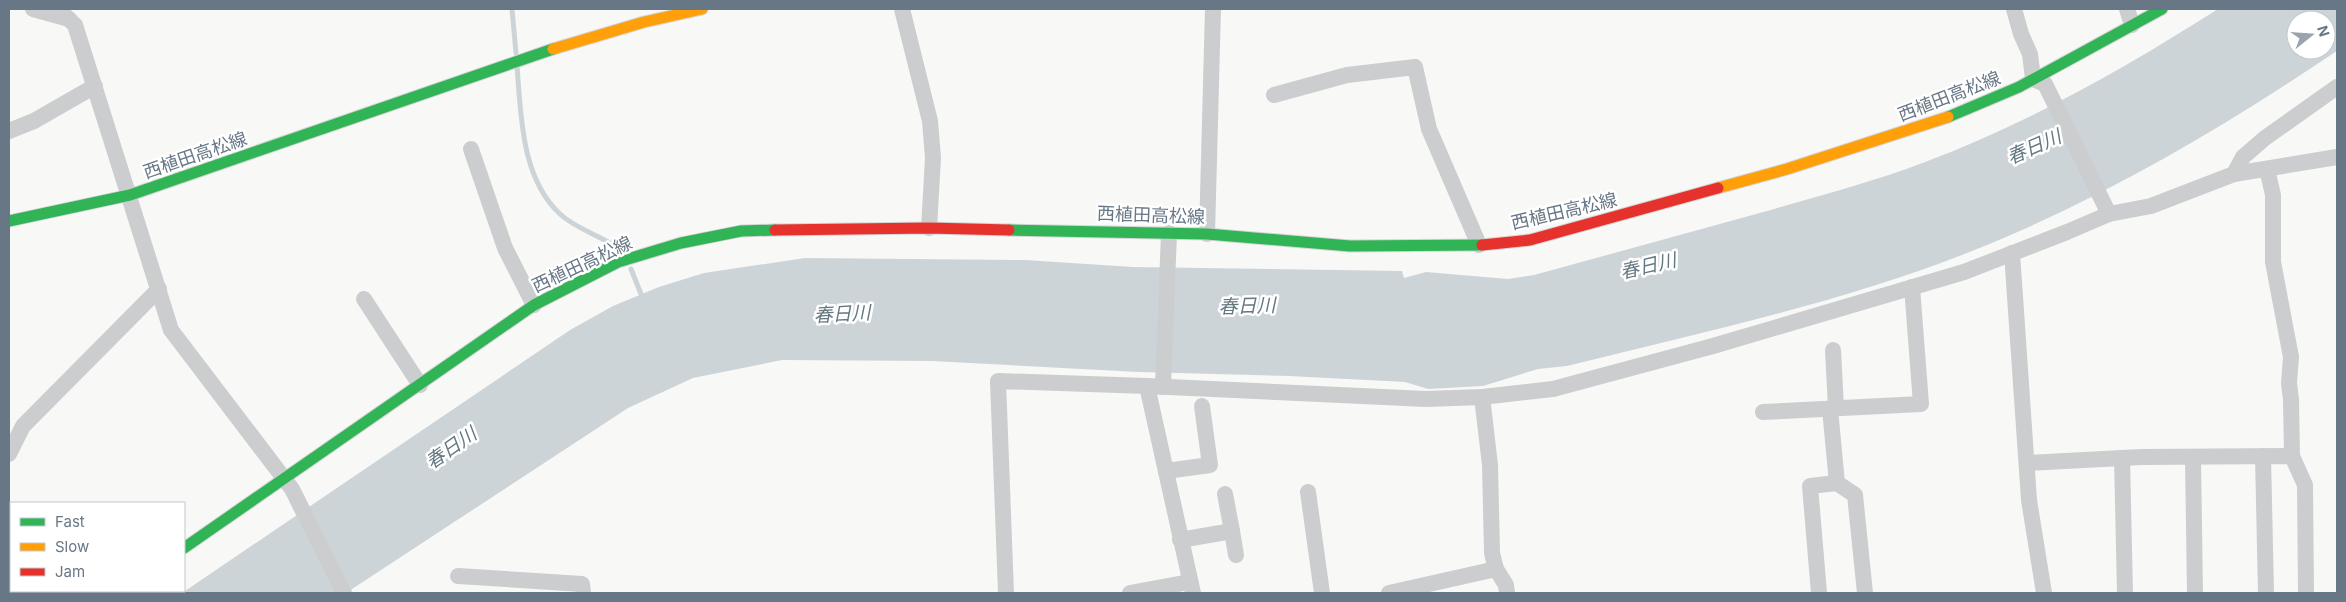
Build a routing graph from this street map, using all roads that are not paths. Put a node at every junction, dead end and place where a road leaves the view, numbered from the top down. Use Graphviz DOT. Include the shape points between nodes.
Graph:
graph roads {
  1 [pos="33,9"];
  2 [pos="702,9"];
  3 [pos="902,9"];
  4 [pos="1213,9"];
  5 [pos="2014,9"];
  6 [pos="2127,9"];
  7 [pos="2162,9"];
  8 [pos="64,14"];
  9 [pos="2132,25"];
  10 [pos="2033,79"];
  11 [pos="95,86"];
  12 [pos="2337,87"];
  13 [pos="1274,95"];
  14 [pos="9,130"];
  15 [pos="471,149"];
  16 [pos="2337,157"];
  17 [pos="2268,169"];
  18 [pos="2234,174"];
  19 [pos="130,195"];
  20 [pos="2107,208"];
  21 [pos="9,221"];
  22 [pos="929,228"];
  23 [pos="1169,233"];
  24 [pos="1207,234"];
  25 [pos="1479,245"];
  26 [pos="2012,253"];
  27 [pos="1912,287"];
  28 [pos="159,288"];
  29 [pos="364,299"];
  30 [pos="534,305"];
  31 [pos="1833,350"];
  32 [pos="420,385"];
  33 [pos="1155,386"];
  34 [pos="1482,397"];
  35 [pos="1202,406"];
  36 [pos="1833,408"];
  37 [pos="1763,412"];
  38 [pos="9,454"];
  39 [pos="2263,456"];
  40 [pos="2292,456"];
  41 [pos="2122,458"];
  42 [pos="2193,458"];
  43 [pos="2027,463"];
  44 [pos="1166,471"];
  45 [pos="288,483"];
  46 [pos="1837,483"];
  47 [pos="1308,492"];
  48 [pos="1225,494"];
  49 [pos="1232,531"];
  50 [pos="1180,540"];
  51 [pos="185,547"];
  52 [pos="1236,555"];
  53 [pos="1496,569"];
  54 [pos="458,576"];
  55 [pos="1191,588"];
  56 [pos="344,593"];
  57 [pos="583,593"];
  58 [pos="1006,593"];
  59 [pos="1130,593"];
  60 [pos="1322,593"];
  61 [pos="1388,593"];
  62 [pos="1507,593"];
  63 [pos="1820,593"];
  64 [pos="1866,593"];
  65 [pos="2044,593"];
  66 [pos="2125,593"];
  67 [pos="2195,593"];
  68 [pos="2266,593"];
  69 [pos="2306,593"];
  1 -- 8 [label="street"];
  2 -- 19 [label="main road, 西植田高松線" via="644,22 528,56"];
  3 -- 22 [label="street" via="930,121 933,158"];
  4 -- 24 [label="street"];
  5 -- 10 [label="street" via="2030,54"];
  6 -- 9 [label="street"];
  7 -- 9 [label="main road, 西植田高松線"];
  8 -- 11 [label="street" via="75,26"];
  9 -- 10 [label="main road, 西植田高松線"];
  10 -- 20 [label="street" via="2045,84"];
  10 -- 25 [label="main road, 西植田高松線" via="1934,123 1787,169 1530,240"];
  11 -- 14 [label="street" via="34,121"];
  11 -- 19 [label="street"];
  12 -- 18 [label="street" via="2265,138 2243,158"];
  13 -- 25 [label="street" via="1347,75 1415,67 1429,129"];
  15 -- 30 [label="street" via="505,248"];
  16 -- 17 [label="street"];
  17 -- 18 [label="street"];
  17 -- 40 [label="street" via="2274,262 2291,357"];
  18 -- 20 [label="street" via="2151,206"];
  19 -- 21 [label="main road, 西植田高松線"];
  19 -- 28 [label="street"];
  20 -- 26 [label="street"];
  22 -- 23 [label="main road, 西植田高松線"];
  22 -- 30 [label="main road, 西植田高松線" via="741,231 681,243 618,262"];
  23 -- 24 [label="main road, 西植田高松線"];
  23 -- 33 [label="street"];
  24 -- 25 [label="main road, 西植田高松線" via="1350,246"];
  26 -- 27 [label="street" via="1964,272"];
  26 -- 43 [label="street"];
  27 -- 34 [label="street" via="1597,378 1553,389"];
  27 -- 36 [label="street" via="1921,404"];
  28 -- 38 [label="street" via="23,426"];
  28 -- 45 [label="street" via="171,330"];
  29 -- 32 [label="street"];
  30 -- 32 [label="main road, 西植田高松線"];
  31 -- 36 [label="street"];
  32 -- 45 [label="main road, 西植田高松線"];
  33 -- 34 [label="street" via="1426,399"];
  33 -- 44 [label="street"];
  33 -- 58 [label="street" via="998,381"];
  34 -- 53 [label="street" via="1490,464 1492,553"];
  35 -- 44 [label="street" via="1210,465"];
  36 -- 37 [label="street"];
  36 -- 46 [label="street"];
  39 -- 40 [label="street"];
  39 -- 42 [label="street"];
  39 -- 68 [label="street"];
  40 -- 69 [label="street" via="2305,485"];
  41 -- 42 [label="street"];
  41 -- 43 [label="street"];
  41 -- 66 [label="street"];
  42 -- 67 [label="street"];
  43 -- 65 [label="street" via="2028,500"];
  44 -- 50 [label="street"];
  45 -- 51 [label="main road, 西植田高松線"];
  45 -- 56 [label="street"];
  46 -- 63 [label="street" via="1810,486"];
  46 -- 64 [label="street" via="1855,495"];
  47 -- 60 [label="street"];
  48 -- 49 [label="street"];
  49 -- 50 [label="street"];
  49 -- 52 [label="street"];
  50 -- 55 [label="street"];
  53 -- 61 [label="street"];
  53 -- 62 [label="street"];
  54 -- 57 [label="street" via="582,584"];
  55 -- 59 [label="street"];
}
